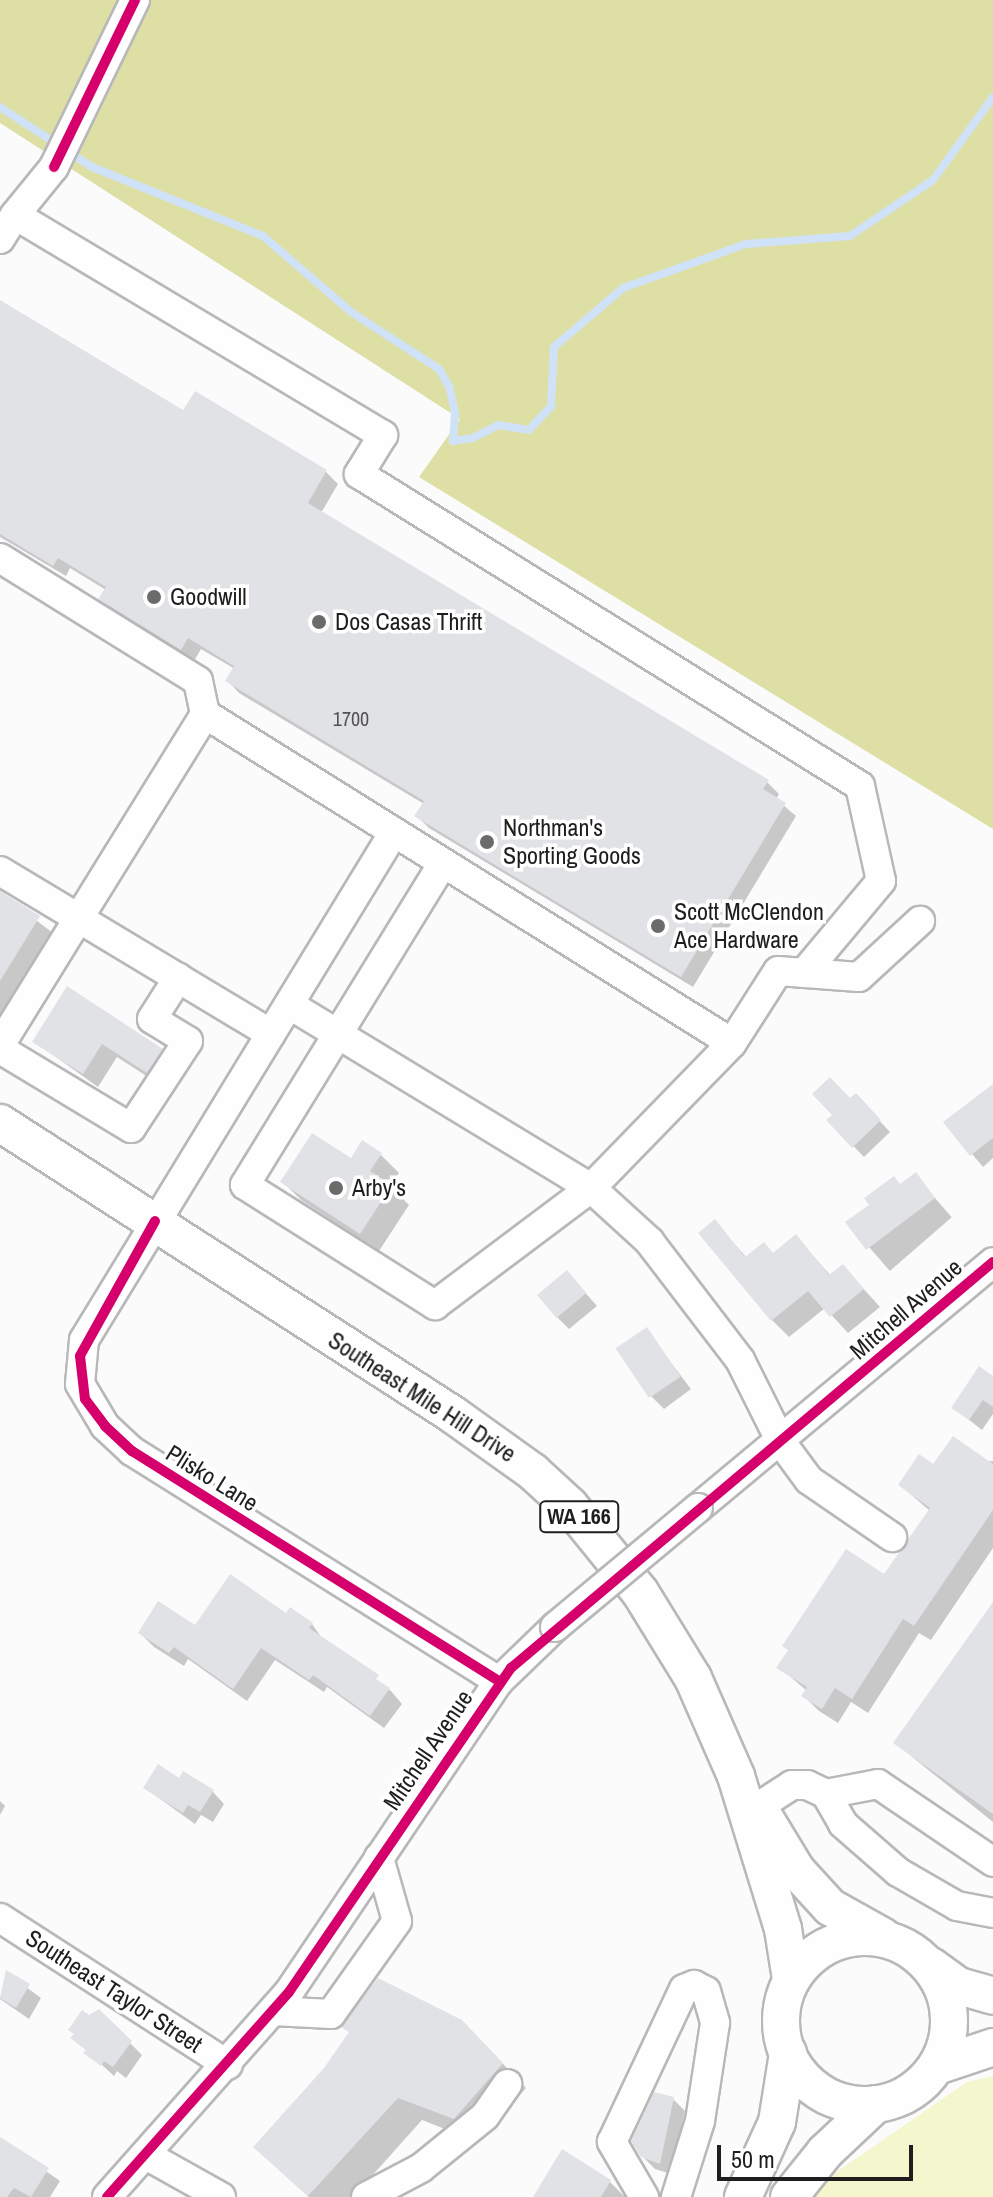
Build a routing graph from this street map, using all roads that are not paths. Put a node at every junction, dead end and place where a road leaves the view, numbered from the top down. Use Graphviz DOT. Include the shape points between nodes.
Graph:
graph roads {
  1 [pos="135,0"];
  2 [pos="15,215"];
  3 [pos="0,239"];
  4 [pos="0,558"];
  5 [pos="205,714"];
  6 [pos="394,832"];
  7 [pos="443,863"];
  8 [pos="0,871"];
  9 [pos="79,918"];
  10 [pos="920,921"];
  11 [pos="804,973"];
  12 [pos="178,978"];
  13 [pos="290,1005"];
  14 [pos="340,1033"];
  15 [pos="271,1034"];
  16 [pos="732,1043"];
  17 [pos="0,1047"];
  18 [pos="0,1123"];
  19 [pos="591,1188"];
  20 [pos="155,1221"];
  21 [pos="993,1262"];
  22 [pos="781,1442"];
  23 [pos="892,1537"];
  24 [pos="499,1681"];
  25 [pos="736,1776"];
  26 [pos="826,1794"];
  27 [pos="758,1807"];
  28 [pos="379,1858"];
  29 [pos="993,1862"];
  30 [pos="993,1913"];
  31 [pos="0,1918"];
  32 [pos="892,1941"];
  33 [pos="925,1961"];
  34 [pos="791,1979"];
  35 [pos="993,1996"];
  36 [pos="273,2011"];
  37 [pos="788,2053"];
  38 [pos="973,2058"];
  39 [pos="228,2065"];
  40 [pos="507,2084"];
  41 [pos="876,2104"];
  42 [pos="146,2155"];
  43 [pos="107,2197"];
  44 [pos="221,2197"];
  45 [pos="366,2197"];
  46 [pos="644,2197"];
  47 [pos="676,2197"];
  48 [pos="743,2197"];
  49 [pos="789,2197"];
  1 -- 2 [label="street" via="54,167"];
  2 -- 3 [label="street"];
  2 -- 11 [label="street" via="383,435 359,474 860,786 881,881"];
  4 -- 5 [label="street" via="198,681"];
  5 -- 6 [label="street"];
  5 -- 9 [label="street"];
  6 -- 7 [label="street"];
  6 -- 13 [label="street, Plisko Lane"];
  7 -- 14 [label="street"];
  7 -- 16 [label="street"];
  8 -- 9 [label="street"];
  9 -- 12 [label="street"];
  9 -- 17 [label="street"];
  10 -- 11 [label="street" via="859,977"];
  11 -- 16 [label="street" via="778,971"];
  12 -- 15 [label="street"];
  12 -- 17 [label="street" via="152,1019 188,1041 131,1128"];
  13 -- 14 [label="street"];
  13 -- 15 [label="street, Plisko Lane"];
  14 -- 19 [label="street"];
  14 -- 19 [label="street" via="245,1185 435,1305"];
  15 -- 20 [label="street, Plisko Lane"];
  16 -- 19 [label="street"];
  18 -- 20 [label="main road, Southeast Mile Hill Drive / WA 166"];
  19 -- 22 [label="street" via="649,1241 740,1360"];
  20 -- 24 [label="street, Plisko Lane" via="80,1356 85,1399 105,1426 132,1451"];
  20 -- 25 [label="main road, Southeast Mile Hill Drive / WA 166" via="484,1435 561,1498 598,1537 675,1648"];
  21 -- 22 [label="street, Mitchell Avenue"];
  22 -- 23 [label="street" via="809,1480"];
  22 -- 24 [label="street, Mitchell Avenue, bridge" via="555,1627"];
  24 -- 28 [label="street, Mitchell Avenue"];
  25 -- 27 [label="main road, Southeast Mile Hill Drive / WA 166"];
  25 -- 34 [label="main road, Southeast Mile Hill Drive / WA 166" via="783,1929"];
  26 -- 27 [label="street" via="792,1785"];
  26 -- 29 [label="street" via="878,1784"];
  26 -- 30 [label="street" via="843,1824 898,1872 957,1906"];
  27 -- 32 [label="main road, Southeast Mile Hill Drive / WA 166" via="797,1871 830,1907"];
  28 -- 36 [label="street, Mitchell Avenue"];
  28 -- 36 [label="street" via="397,1921 331,2014"];
  31 -- 39 [label="street, Southeast Taylor Street"];
  32 -- 33 [label="main road, WA 166"];
  32 -- 34 [label="main road" via="853,1937 835,1942 818,1951"];
  33 -- 35 [label="main road" via="959,1986"];
  33 -- 38 [label="main road, WA 166" via="947,2000 946,2045"];
  34 -- 37 [label="main road, WA 166" via="781,2016"];
  36 -- 39 [label="street, Mitchell Avenue"];
  37 -- 41 [label="main road" via="814,2088 855,2104"];
  37 -- 48 [label="main road" via="777,2122"];
  38 -- 41 [label="main road, WA 166" via="911,2092"];
  39 -- 42 [label="street, Mitchell Avenue"];
  40 -- 45 [label="street" via="485,2116 421,2168"];
  41 -- 49 [label="main road" via="825,2152"];
  42 -- 43 [label="street, Mitchell Avenue"];
  42 -- 44 [label="street"];
  46 -- 47 [label="street" via="612,2142 684,1989 694,1985 706,1991 715,2023 700,2121"];
}
